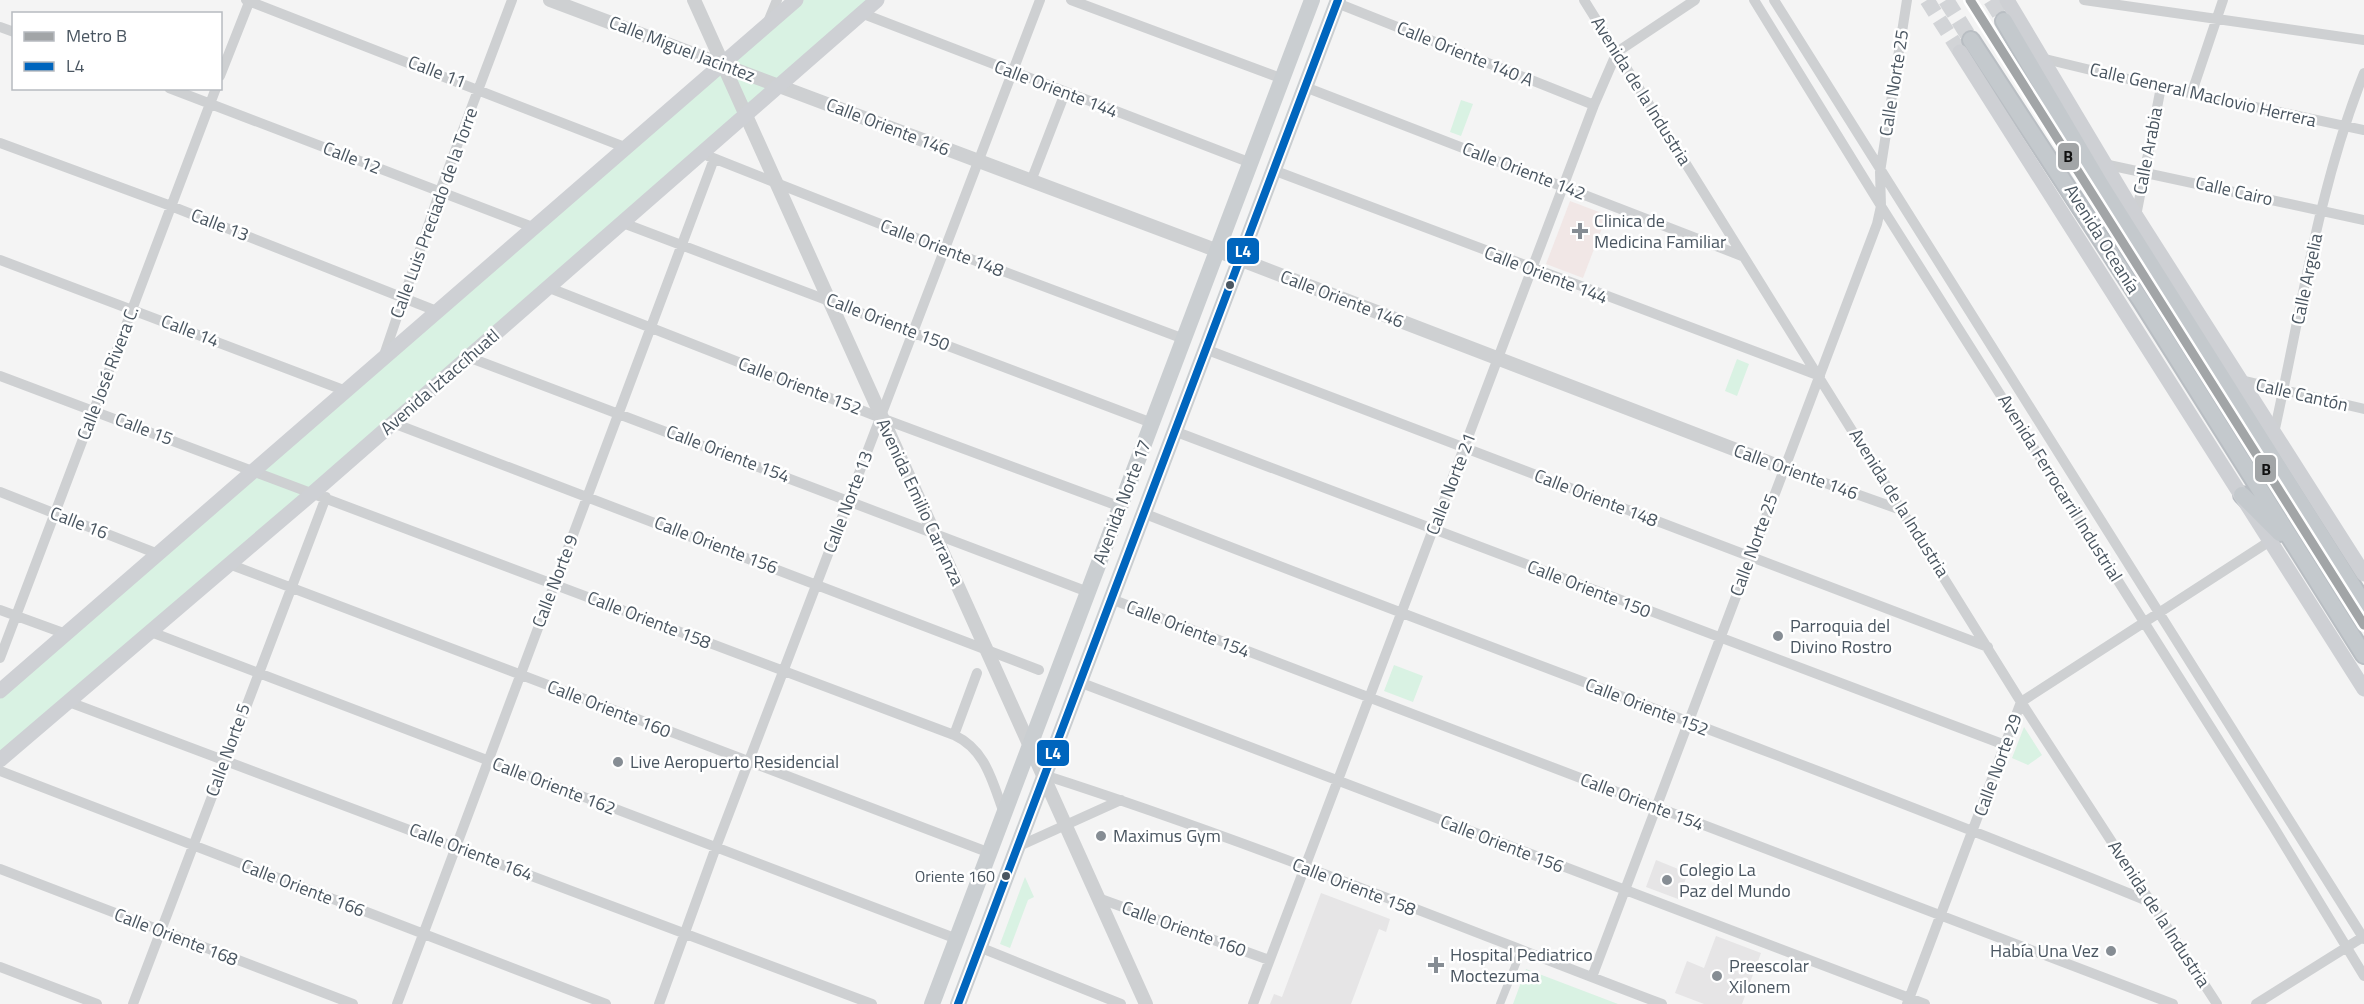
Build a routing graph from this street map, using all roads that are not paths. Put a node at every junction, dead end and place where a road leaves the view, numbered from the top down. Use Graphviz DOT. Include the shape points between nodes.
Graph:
graph roads {
  1 [pos="248,0"];
  2 [pos="513,0"];
  3 [pos="550,0"];
  4 [pos="694,0"];
  5 [pos="777,0"];
  6 [pos="796,0"];
  7 [pos="877,0"];
  8 [pos="1040,0"];
  9 [pos="1071,0"];
  10 [pos="1312,0"];
  11 [pos="1695,0"];
  12 [pos="1754,0"];
  13 [pos="1774,0"];
  14 [pos="1907,0"];
  15 [pos="2007,0"];
  16 [pos="2084,0"];
  17 [pos="2223,0"];
  18 [pos="1583,1"];
  19 [pos="1337,2"];
  20 [pos="861,13"];
  21 [pos="2216,18"];
  22 [pos="2004,21"];
  23 [pos="766,27"];
  24 [pos="2364,40"];
  25 [pos="1966,46"];
  26 [pos="1617,52"];
  27 [pos="2041,58"];
  28 [pos="723,63"];
  29 [pos="222,71"];
  30 [pos="1012,72"];
  31 [pos="2364,73"];
  32 [pos="1282,79"];
  33 [pos="780,86"];
  34 [pos="1305,87"];
  35 [pos="2161,87"];
  36 [pos="479,88"];
  37 [pos="174,90"];
  38 [pos="215,90"];
  39 [pos="2192,92"];
  40 [pos="1065,93"];
  41 [pos="210,104"];
  42 [pos="1594,105"];
  43 [pos="747,115"];
  44 [pos="2343,126"];
  45 [pos="2364,130"];
  46 [pos="0,143"];
  47 [pos="627,148"];
  48 [pos="708,156"];
  49 [pos="978,161"];
  50 [pos="1251,163"];
  51 [pos="2104,164"];
  52 [pos="1273,170"];
  53 [pos="2146,171"];
  54 [pos="1880,172"];
  55 [pos="1031,181"];
  56 [pos="780,186"];
  57 [pos="1564,186"];
  58 [pos="440,191"];
  59 [pos="171,206"];
  60 [pos="1881,206"];
  61 [pos="2321,211"];
  62 [pos="2136,216"];
  63 [pos="2364,220"];
  64 [pos="623,223"];
  65 [pos="535,228"];
  66 [pos="683,246"];
  67 [pos="944,249"];
  68 [pos="1218,251"];
  69 [pos="1742,256"];
  70 [pos="0,260"];
  71 [pos="1239,260"];
  72 [pos="1533,270"];
  73 [pos="547,287"];
  74 [pos="403,296"];
  75 [pos="829,300"];
  76 [pos="133,310"];
  77 [pos="439,312"];
  78 [pos="652,329"];
  79 [pos="913,332"];
  80 [pos="1184,339"];
  81 [pos="1205,349"];
  82 [pos="468,357"];
  83 [pos="1499,359"];
  84 [pos="383,360"];
  85 [pos="0,376"];
  86 [pos="1820,376"];
  87 [pos="2241,380"];
  88 [pos="346,391"];
  89 [pos="2283,391"];
  90 [pos="95,410"];
  91 [pos="2364,410"];
  92 [pos="620,413"];
  93 [pos="881,418"];
  94 [pos="393,423"];
  95 [pos="1152,423"];
  96 [pos="1174,431"];
  97 [pos="2274,433"];
  98 [pos="1465,447"];
  99 [pos="1783,468"];
  100 [pos="253,470"];
  101 [pos="0,492"];
  102 [pos="320,494"];
  103 [pos="2242,495"];
  104 [pos="588,497"];
  105 [pos="849,500"];
  106 [pos="1121,507"];
  107 [pos="1904,511"];
  108 [pos="54,513"];
  109 [pos="1143,513"];
  110 [pos="1432,530"];
  111 [pos="934,533"];
  112 [pos="2270,541"];
  113 [pos="2300,553"];
  114 [pos="158,554"];
  115 [pos="1750,557"];
  116 [pos="229,564"];
  117 [pos="2364,573"];
  118 [pos="817,583"];
  119 [pos="554,584"];
  120 [pos="290,588"];
  121 [pos="1088,592"];
  122 [pos="1111,599"];
  123 [pos="2364,604"];
  124 [pos="0,610"];
  125 [pos="2161,612"];
  126 [pos="1400,615"];
  127 [pos="15,616"];
  128 [pos="2145,622"];
  129 [pos="152,632"];
  130 [pos="66,634"];
  131 [pos="1719,638"];
  132 [pos="1988,646"];
  133 [pos="987,652"];
  134 [pos="2364,655"];
  135 [pos="0,658"];
  136 [pos="1038,670"];
  137 [pos="784,671"];
  138 [pos="258,672"];
  139 [pos="977,673"];
  140 [pos="520,675"];
  141 [pos="1079,682"];
  142 [pos="2364,689"];
  143 [pos="0,691"];
  144 [pos="1369,698"];
  145 [pos="69,702"];
  146 [pos="2021,702"];
  147 [pos="1690,723"];
  148 [pos="954,735"];
  149 [pos="2005,745"];
  150 [pos="1030,746"];
  151 [pos="0,760"];
  152 [pos="224,760"];
  153 [pos="488,761"];
  154 [pos="749,762"];
  155 [pos="0,771"];
  156 [pos="1044,775"];
  157 [pos="1337,781"];
  158 [pos="1121,800"];
  159 [pos="1656,807"];
  160 [pos="1004,814"];
  161 [pos="2288,816"];
  162 [pos="1066,826"];
  163 [pos="2273,826"];
  164 [pos="1974,830"];
  165 [pos="193,846"];
  166 [pos="456,846"];
  167 [pos="1017,847"];
  168 [pos="716,848"];
  169 [pos="990,853"];
  170 [pos="1305,867"];
  171 [pos="0,869"];
  172 [pos="1624,890"];
  173 [pos="1098,898"];
  174 [pos="2150,902"];
  175 [pos="1941,916"];
  176 [pos="160,932"];
  177 [pos="423,934"];
  178 [pos="686,934"];
  179 [pos="2363,938"];
  180 [pos="957,939"];
  181 [pos="979,947"];
  182 [pos="2345,947"];
  183 [pos="1521,951"];
  184 [pos="1269,960"];
  185 [pos="0,968"];
  186 [pos="2364,976"];
  187 [pos="1592,977"];
  188 [pos="1908,1001"];
  189 [pos="97,1004"];
  190 [pos="133,1004"];
  191 [pos="353,1004"];
  192 [pos="397,1004"];
  193 [pos="606,1004"];
  194 [pos="659,1004"];
  195 [pos="872,1004"];
  196 [pos="932,1004"];
  197 [pos="958,1004"];
  198 [pos="1121,1004"];
  199 [pos="1146,1004"];
  200 [pos="1253,1004"];
  201 [pos="1500,1004"];
  202 [pos="1662,1004"];
  203 [pos="1926,1004"];
  204 [pos="2173,1004"];
  205 [pos="2217,1004"];
  206 [pos="2256,1004"];
  1 -- 29 [label="street"];
  1 -- 36 [label="street, Calle 11"];
  2 -- 36 [label="street, Calle Luis Preciado de la Torre"];
  3 -- 28 [label="street, Calle Miguel Jacintez"];
  4 -- 28 [label="street, Avenida Emilio Carranza"];
  5 -- 23 [label="street"];
  6 -- 23 [label="main road"];
  7 -- 20 [label="main road, Avenida Iztaccíhuatl"];
  8 -- 30 [label="street, Calle Norte 13"];
  9 -- 32 [label="street"];
  10 -- 32 [label="main road, Avenida Norte 17"];
  11 -- 26 [label="street"];
  12 -- 60 [label="street, Avenida Ferrocarril Industrial"];
  13 -- 54 [label="street, Avenida Ferrocarril Industrial"];
  14 -- 54 [label="street, Calle Norte 25"];
  15 -- 27 [label="main road"];
  16 -- 21 [label="street"];
  17 -- 21 [label="street"];
  18 -- 26 [label="street, Avenida de la Industria"];
  19 -- 34 [label="main road, Avenida Norte 17"];
  19 -- 42 [label="street, Calle Oriente 140 A"];
  20 -- 30 [label="street, Calle Oriente 144"];
  20 -- 33 [label="main road, Avenida Iztaccíhuatl"];
  21 -- 24 [label="street"];
  21 -- 39 [label="street"];
  22 -- 123 [label="highway, Avenida Oceanía" via="2107,194"];
  23 -- 28 [label="main road"];
  25 -- 103 [label="main road, Avenida Oceanía"];
  25 -- 113 [label="highway, Avenida Oceanía" via="2142,302"];
  26 -- 42 [label="street, Calle Norte 21"];
  26 -- 69 [label="street, Avenida de la Industria"];
  27 -- 35 [label="street, Calle General Maclovio Herrera"];
  27 -- 51 [label="main road"];
  28 -- 33 [label="street, Calle Miguel Jacintez"];
  28 -- 43 [label="street, Avenida Emilio Carranza"];
  28 -- 47 [label="main road"];
  30 -- 40 [label="street, Calle Oriente 144"];
  30 -- 49 [label="street, Calle Norte 13"];
  31 -- 44 [label="street, Calle Argelia"];
  32 -- 50 [label="main road, Avenida Norte 17"];
  33 -- 43 [label="main road, Avenida Iztaccíhuatl"];
  33 -- 49 [label="street, Calle Oriente 146"];
  34 -- 52 [label="main road, Avenida Norte 17"];
  34 -- 57 [label="street, Calle Oriente 142"];
  35 -- 39 [label="street, Calle General Maclovio Herrera"];
  35 -- 53 [label="street, Calle Arabia"];
  36 -- 47 [label="street, Calle 11"];
  36 -- 58 [label="street, Calle Luis Preciado de la Torre"];
  37 -- 41 [label="street, Calle 12"];
  38 -- 41 [label="street, Calle José Rivera C."];
  39 -- 44 [label="street, Calle General Maclovio Herrera"];
  40 -- 50 [label="street, Calle Oriente 144"];
  40 -- 55 [label="street"];
  41 -- 58 [label="street, Calle 12"];
  41 -- 59 [label="street, Calle José Rivera C."];
  42 -- 57 [label="street, Calle Norte 21"];
  43 -- 48 [label="main road, Avenida Iztaccíhuatl"];
  43 -- 56 [label="street, Avenida Emilio Carranza"];
  44 -- 45 [label="street, Calle General Maclovio Herrera"];
  44 -- 61 [label="street, Calle Argelia"];
  46 -- 59 [label="street, Calle 13"];
  47 -- 65 [label="main road"];
  48 -- 56 [label="street, Calle Oriente 148"];
  48 -- 64 [label="main road, Avenida Iztaccíhuatl"];
  48 -- 66 [label="street, Calle Norte 9"];
  49 -- 55 [label="street, Calle Oriente 146"];
  49 -- 67 [label="street, Calle Norte 13"];
  50 -- 68 [label="main road, Avenida Norte 17"];
  51 -- 53 [label="street, Calle Cairo"];
  51 -- 62 [label="main road"];
  52 -- 71 [label="main road, Avenida Norte 17"];
  52 -- 72 [label="street, Calle Oriente 144"];
  53 -- 61 [label="street, Calle Cairo"];
  53 -- 62 [label="street, Calle Arabia"];
  54 -- 60 [label="street, Calle Norte 25"];
  54 -- 125 [label="street, Avenida Ferrocarril Industrial"];
  55 -- 68 [label="street, Calle Oriente 146"];
  56 -- 67 [label="street, Calle Oriente 148"];
  56 -- 75 [label="street, Avenida Emilio Carranza"];
  57 -- 69 [label="street, Calle Oriente 142"];
  57 -- 72 [label="street, Calle Norte 21"];
  58 -- 65 [label="street, Calle 12"];
  58 -- 74 [label="street, Calle Luis Preciado de la Torre"];
  59 -- 74 [label="street, Calle 13"];
  59 -- 76 [label="street, Calle José Rivera C."];
  60 -- 86 [label="street, Calle Norte 25"];
  60 -- 128 [label="street, Avenida Ferrocarril Industrial"];
  61 -- 63 [label="street, Calle Cairo"];
  61 -- 89 [label="street, Calle Argelia"];
  62 -- 87 [label="main road"];
  64 -- 66 [label="street, Calle Oriente 150"];
  64 -- 73 [label="main road, Avenida Iztaccíhuatl"];
  65 -- 77 [label="main road"];
  66 -- 75 [label="street, Calle Oriente 150"];
  66 -- 78 [label="street, Calle Norte 9"];
  67 -- 79 [label="street, Calle Norte 13"];
  67 -- 80 [label="street, Calle Oriente 148"];
  68 -- 71 [label="street, Calle Oriente 146"];
  68 -- 80 [label="main road, Avenida Norte 17"];
  69 -- 86 [label="street, Avenida de la Industria"];
  70 -- 76 [label="street, Calle 14"];
  71 -- 81 [label="main road, Avenida Norte 17"];
  71 -- 83 [label="street, Calle Oriente 146"];
  72 -- 83 [label="street, Calle Norte 21"];
  72 -- 86 [label="street, Calle Oriente 144"];
  73 -- 78 [label="street, Calle Oriente 152"];
  73 -- 82 [label="main road, Avenida Iztaccíhuatl"];
  74 -- 77 [label="street, Calle 13"];
  74 -- 84 [label="street, Calle Luis Preciado de la Torre"];
  75 -- 79 [label="street, Calle Oriente 150"];
  75 -- 93 [label="street, Avenida Emilio Carranza"];
  76 -- 88 [label="street, Calle 14"];
  76 -- 90 [label="street, Calle José Rivera C."];
  77 -- 84 [label="main road"];
  78 -- 92 [label="street, Calle Norte 9"];
  78 -- 93 [label="street, Calle Oriente 152"];
  79 -- 93 [label="street, Calle Norte 13"];
  79 -- 95 [label="street, Calle Oriente 150"];
  80 -- 95 [label="main road, Avenida Norte 17"];
  81 -- 96 [label="main road, Avenida Norte 17"];
  81 -- 98 [label="street, Calle Oriente 148"];
  82 -- 92 [label="street, Calle Oriente 154"];
  82 -- 94 [label="main road, Avenida Iztaccíhuatl"];
  83 -- 98 [label="street, Calle Norte 21"];
  83 -- 99 [label="street, Calle Oriente 146"];
  84 -- 88 [label="main road"];
  85 -- 90 [label="street, Calle 15"];
  86 -- 99 [label="street, Calle Norte 25"];
  86 -- 107 [label="street, Avenida de la Industria"];
  87 -- 89 [label="street, Calle Cantón"];
  87 -- 97 [label="main road"];
  88 -- 100 [label="main road"];
  89 -- 91 [label="street, Calle Cantón"];
  89 -- 97 [label="street, Calle Argelia"];
  90 -- 100 [label="street, Calle 15"];
  90 -- 108 [label="street, Calle José Rivera C."];
  92 -- 104 [label="street, Calle Norte 9"];
  92 -- 105 [label="street, Calle Oriente 154"];
  93 -- 105 [label="street, Calle Norte 13"];
  93 -- 106 [label="street, Calle Oriente 152"];
  93 -- 111 [label="street, Avenida Emilio Carranza"];
  94 -- 102 [label="main road, Avenida Iztaccíhuatl"];
  94 -- 104 [label="street, Calle Oriente 156"];
  95 -- 106 [label="main road, Avenida Norte 17"];
  96 -- 109 [label="main road, Avenida Norte 17"];
  96 -- 110 [label="street, Calle Oriente 150"];
  97 -- 117 [label="main road"];
  98 -- 110 [label="street, Calle Norte 21"];
  98 -- 115 [label="street, Calle Oriente 148"];
  99 -- 107 [label="street, Calle Oriente 146"];
  99 -- 115 [label="street, Calle Norte 25"];
  100 -- 102 [label="street, Calle Oriente 158"];
  100 -- 114 [label="main road"];
  101 -- 108 [label="street, Calle 16"];
  102 -- 116 [label="main road, Avenida Iztaccíhuatl"];
  102 -- 119 [label="street, Calle Oriente 158"];
  102 -- 120 [label="street, Calle Norte 5"];
  103 -- 112 [label="main road, Avenida Oceanía"];
  103 -- 113 [label="highway"];
  104 -- 118 [label="street, Calle Oriente 156"];
  104 -- 119 [label="street, Calle Norte 9"];
  105 -- 111 [label="street, Calle Oriente 154"];
  105 -- 118 [label="street, Calle Norte 13"];
  106 -- 121 [label="main road, Avenida Norte 17"];
  107 -- 132 [label="street, Avenida de la Industria"];
  108 -- 114 [label="street, Calle 16"];
  108 -- 127 [label="street, Calle José Rivera C."];
  109 -- 122 [label="main road, Avenida Norte 17"];
  109 -- 126 [label="street, Calle Oriente 152"];
  110 -- 126 [label="street, Calle Norte 21"];
  110 -- 131 [label="street, Calle Oriente 150"];
  111 -- 121 [label="street, Calle Oriente 154"];
  111 -- 133 [label="street, Avenida Emilio Carranza"];
  112 -- 125 [label="street, Calle Norte 29"];
  112 -- 142 [label="main road, Avenida Oceanía"];
  113 -- 134 [label="highway, Avenida Oceanía"];
  114 -- 130 [label="main road"];
  115 -- 131 [label="street, Calle Norte 25"];
  115 -- 132 [label="street, Calle Oriente 148"];
  116 -- 120 [label="street, Calle Oriente 160"];
  116 -- 129 [label="main road, Avenida Iztaccíhuatl"];
  118 -- 133 [label="street, Calle Oriente 156"];
  118 -- 137 [label="street, Calle Norte 13"];
  119 -- 137 [label="street, Calle Oriente 158"];
  119 -- 140 [label="street, Calle Norte 9"];
  120 -- 138 [label="street, Calle Norte 5"];
  120 -- 140 [label="street, Calle Oriente 160"];
  121 -- 150 [label="main road, Avenida Norte 17"];
  122 -- 141 [label="main road, Avenida Norte 17"];
  122 -- 144 [label="street, Calle Oriente 154"];
  124 -- 127 [label="street"];
  125 -- 128 [label="street, Calle Norte 29"];
  125 -- 161 [label="street, Avenida Ferrocarril Industrial"];
  126 -- 144 [label="street, Calle Norte 21"];
  126 -- 147 [label="street, Calle Oriente 152"];
  127 -- 130 [label="street"];
  127 -- 135 [label="street, Calle José Rivera C."];
  128 -- 146 [label="street, Calle Norte 29"];
  128 -- 163 [label="street, Avenida Ferrocarril Industrial"];
  129 -- 138 [label="street, Calle Oriente 162"];
  129 -- 145 [label="main road, Avenida Iztaccíhuatl"];
  130 -- 143 [label="main road"];
  131 -- 147 [label="street, Calle Norte 25"];
  131 -- 149 [label="street, Calle Oriente 150"];
  132 -- 146 [label="street, Avenida de la Industria"];
  133 -- 136 [label="street, Calle Oriente 156"];
  133 -- 150 [label="street, Avenida Emilio Carranza"];
  137 -- 148 [label="street, Calle Oriente 158"];
  137 -- 154 [label="street, Calle Norte 13"];
  138 -- 152 [label="street, Calle Norte 5"];
  138 -- 153 [label="street, Calle Oriente 162"];
  139 -- 148 [label="street"];
  140 -- 153 [label="street, Calle Norte 9"];
  140 -- 154 [label="street, Calle Oriente 160"];
  141 -- 156 [label="main road, Avenida Norte 17"];
  141 -- 157 [label="street, Calle Oriente 156"];
  144 -- 157 [label="street, Calle Norte 21"];
  144 -- 159 [label="street, Calle Oriente 154"];
  145 -- 151 [label="main road, Avenida Iztaccíhuatl"];
  145 -- 152 [label="street, Calle Oriente 164"];
  146 -- 149 [label="street, Calle Norte 29"];
  146 -- 174 [label="street, Avenida de la Industria"];
  147 -- 159 [label="street, Calle Norte 25"];
  147 -- 164 [label="street, Calle Oriente 152"];
  148 -- 160 [label="street, Calle Oriente 158" via="979,753"];
  149 -- 164 [label="street, Calle Norte 29"];
  150 -- 156 [label="street, Avenida Emilio Carranza"];
  150 -- 160 [label="main road, Avenida Norte 17"];
  152 -- 165 [label="street, Calle Norte 5"];
  152 -- 166 [label="street, Calle Oriente 164"];
  153 -- 166 [label="street, Calle Norte 9"];
  153 -- 168 [label="street, Calle Oriente 162"];
  154 -- 168 [label="street, Calle Norte 13"];
  154 -- 169 [label="street, Calle Oriente 160"];
  155 -- 165 [label="street, Calle Oriente 166"];
  156 -- 158 [label="street, Calle Oriente 158"];
  156 -- 162 [label="street, Avenida Emilio Carranza"];
  156 -- 167 [label="main road, Avenida Norte 17"];
  157 -- 170 [label="street, Calle Norte 21"];
  157 -- 172 [label="street, Calle Oriente 156"];
  158 -- 162 [label="street"];
  158 -- 170 [label="street, Calle Oriente 158"];
  159 -- 172 [label="street, Calle Norte 25"];
  159 -- 175 [label="street, Calle Oriente 154"];
  160 -- 169 [label="main road, Avenida Norte 17"];
  161 -- 163 [label="street"];
  161 -- 179 [label="street, Avenida Ferrocarril Industrial"];
  162 -- 167 [label="street"];
  162 -- 173 [label="street, Avenida Emilio Carranza"];
  163 -- 182 [label="street, Avenida Ferrocarril Industrial"];
  164 -- 174 [label="street, Calle Oriente 152"];
  164 -- 175 [label="street, Calle Norte 29"];
  165 -- 176 [label="street, Calle Norte 5"];
  165 -- 177 [label="street, Calle Oriente 166"];
  166 -- 177 [label="street, Calle Norte 9"];
  166 -- 178 [label="street, Calle Oriente 164"];
  167 -- 181 [label="main road, Avenida Norte 17"];
  168 -- 178 [label="street, Calle Norte 13"];
  168 -- 180 [label="street, Calle Oriente 162"];
  169 -- 180 [label="main road, Avenida Norte 17"];
  170 -- 183 [label="street, Calle Oriente 158"];
  170 -- 184 [label="street, Calle Norte 21"];
  171 -- 176 [label="street, Calle Oriente 168"];
  172 -- 187 [label="street, Calle Norte 25"];
  172 -- 188 [label="street, Calle Oriente 156"];
  173 -- 184 [label="street, Calle Oriente 160"];
  173 -- 199 [label="street, Avenida Emilio Carranza"];
  174 -- 205 [label="street, Avenida de la Industria"];
  175 -- 188 [label="street, Calle Norte 29"];
  175 -- 204 [label="street, Calle Oriente 154"];
  176 -- 190 [label="street, Calle Norte 5"];
  176 -- 191 [label="street, Calle Oriente 168"];
  177 -- 192 [label="street, Calle Norte 9"];
  177 -- 193 [label="street, Calle Oriente 166"];
  178 -- 194 [label="street, Calle Norte 13"];
  178 -- 195 [label="street, Calle Oriente 164"];
  179 -- 182 [label="street"];
  180 -- 196 [label="main road, Avenida Norte 17"];
  181 -- 197 [label="main road, Avenida Norte 17"];
  181 -- 198 [label="street"];
  182 -- 186 [label="street, Avenida Ferrocarril Industrial"];
  182 -- 206 [label="street"];
  183 -- 187 [label="street, Calle Oriente 158"];
  183 -- 201 [label="street"];
  184 -- 200 [label="street, Calle Norte 21"];
  185 -- 189 [label="street"];
  187 -- 202 [label="street, Calle Oriente 158"];
  188 -- 203 [label="street, Calle Oriente 156"];
}
